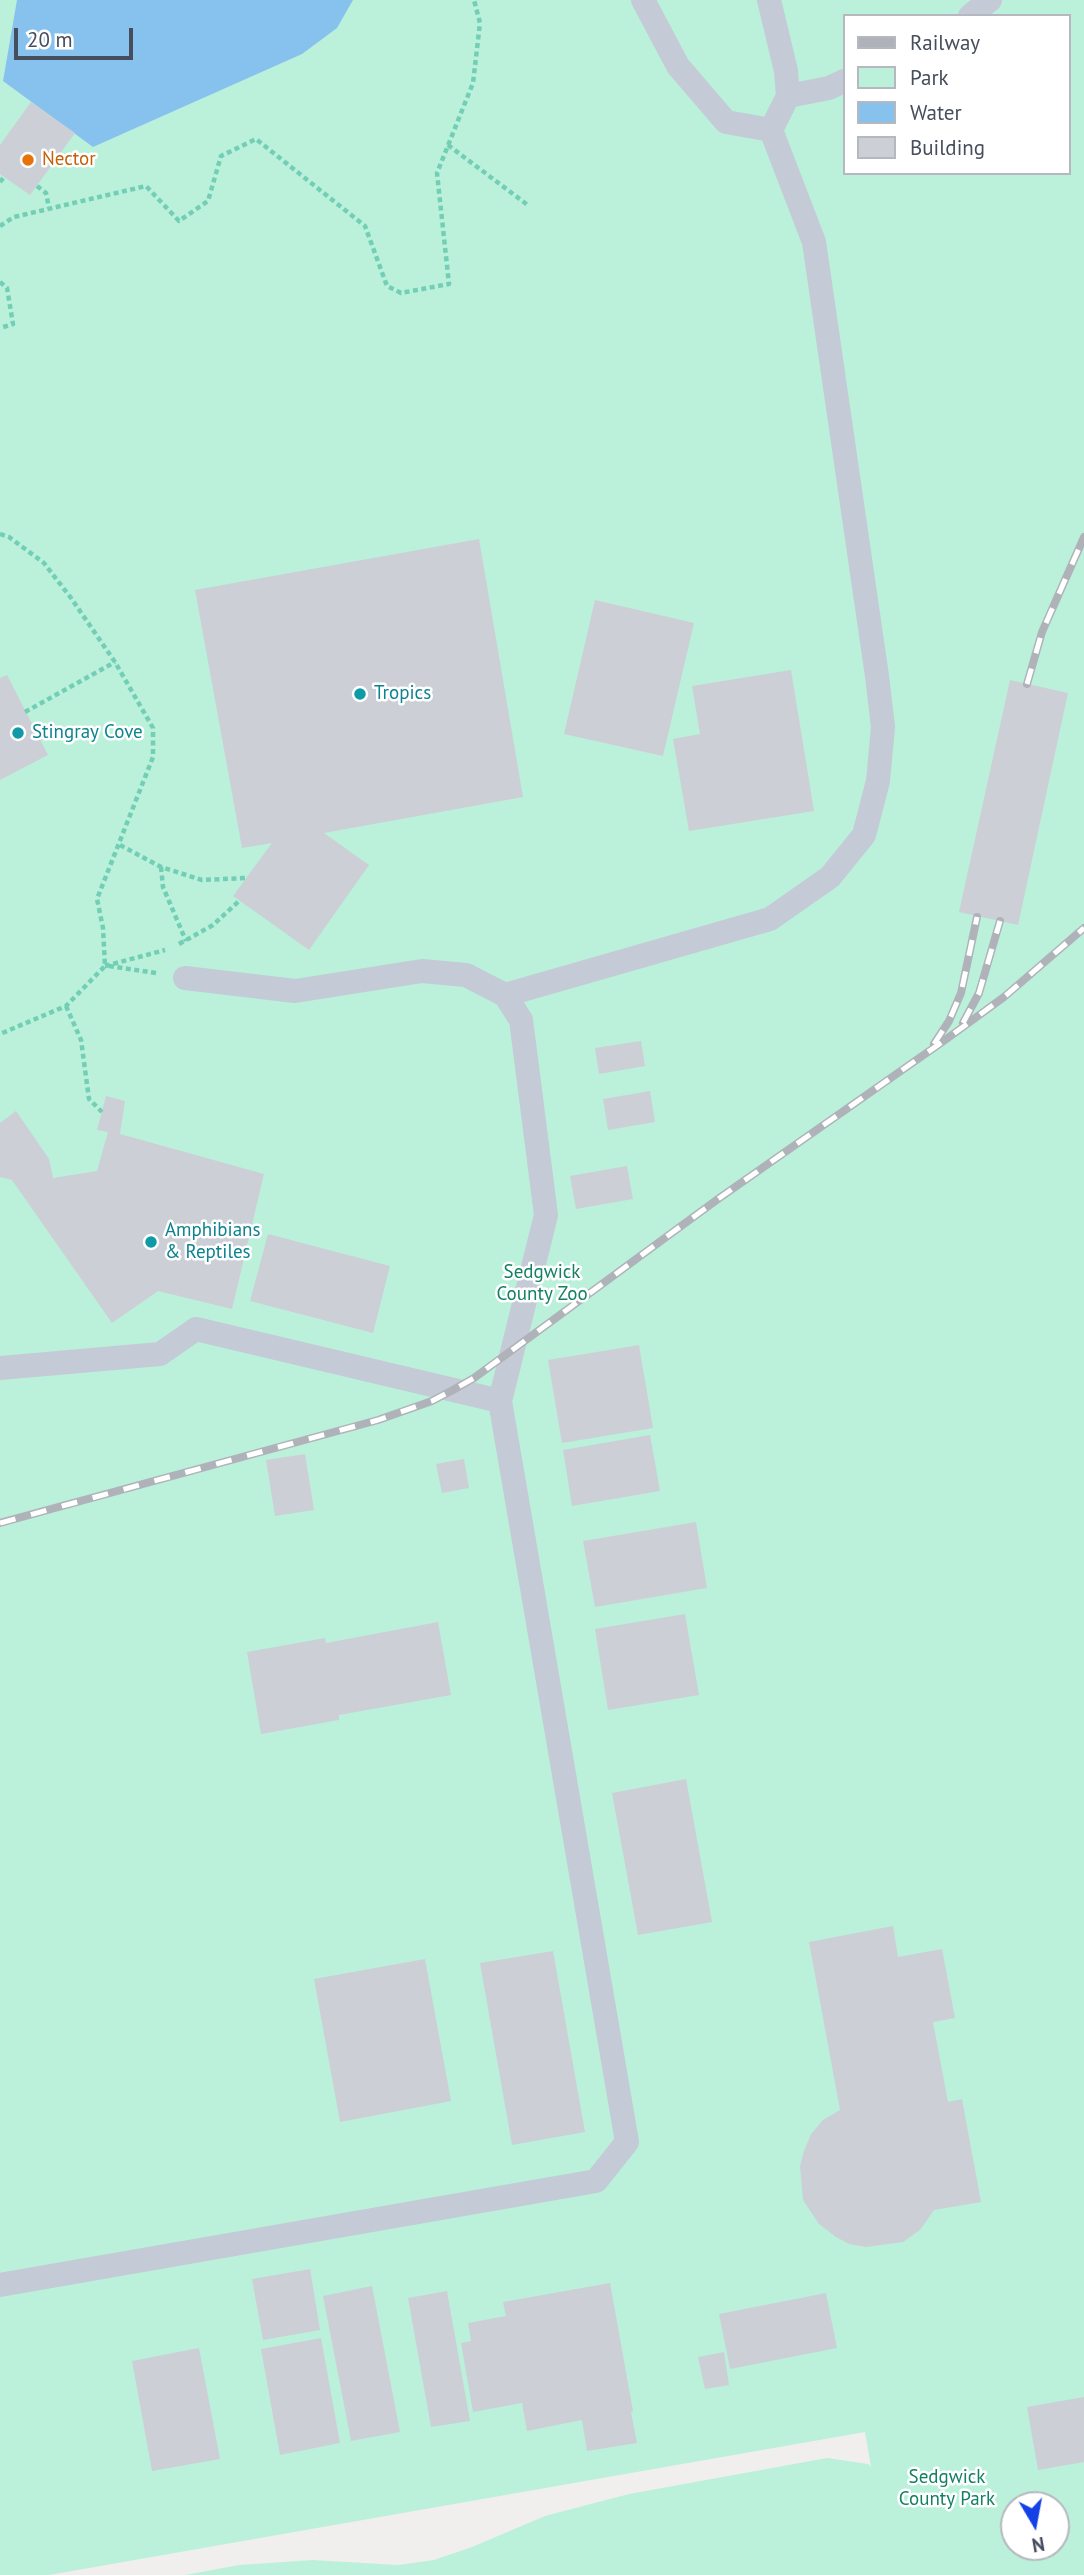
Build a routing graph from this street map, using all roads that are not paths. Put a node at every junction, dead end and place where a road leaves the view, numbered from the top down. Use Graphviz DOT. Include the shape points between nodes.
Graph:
graph roads {
  1 [pos="643,0"];
  2 [pos="769,0"];
  3 [pos="990,0"];
  4 [pos="972,14"];
  5 [pos="842,81"];
  6 [pos="789,96"];
  7 [pos="771,130"];
  8 [pos="185,978"];
  9 [pos="505,995"];
  10 [pos="0,1368"];
  11 [pos="500,1401"];
  12 [pos="0,2285"];
  1 -- 7 [label="lane" via="678,66 726,122"];
  2 -- 6 [label="lane"];
  3 -- 4 [label="lane"];
  5 -- 6 [label="lane"];
  6 -- 7 [label="lane"];
  7 -- 9 [label="lane" via="814,242 877,676 883,727 878,780 864,835 830,877 770,919"];
  8 -- 9 [label="lane" via="295,991 422,971 466,975"];
  9 -- 11 [label="lane" via="521,1020 546,1215"];
  10 -- 11 [label="lane" via="160,1354 196,1328"];
  11 -- 12 [label="lane" via="627,2142 596,2181"];
}
